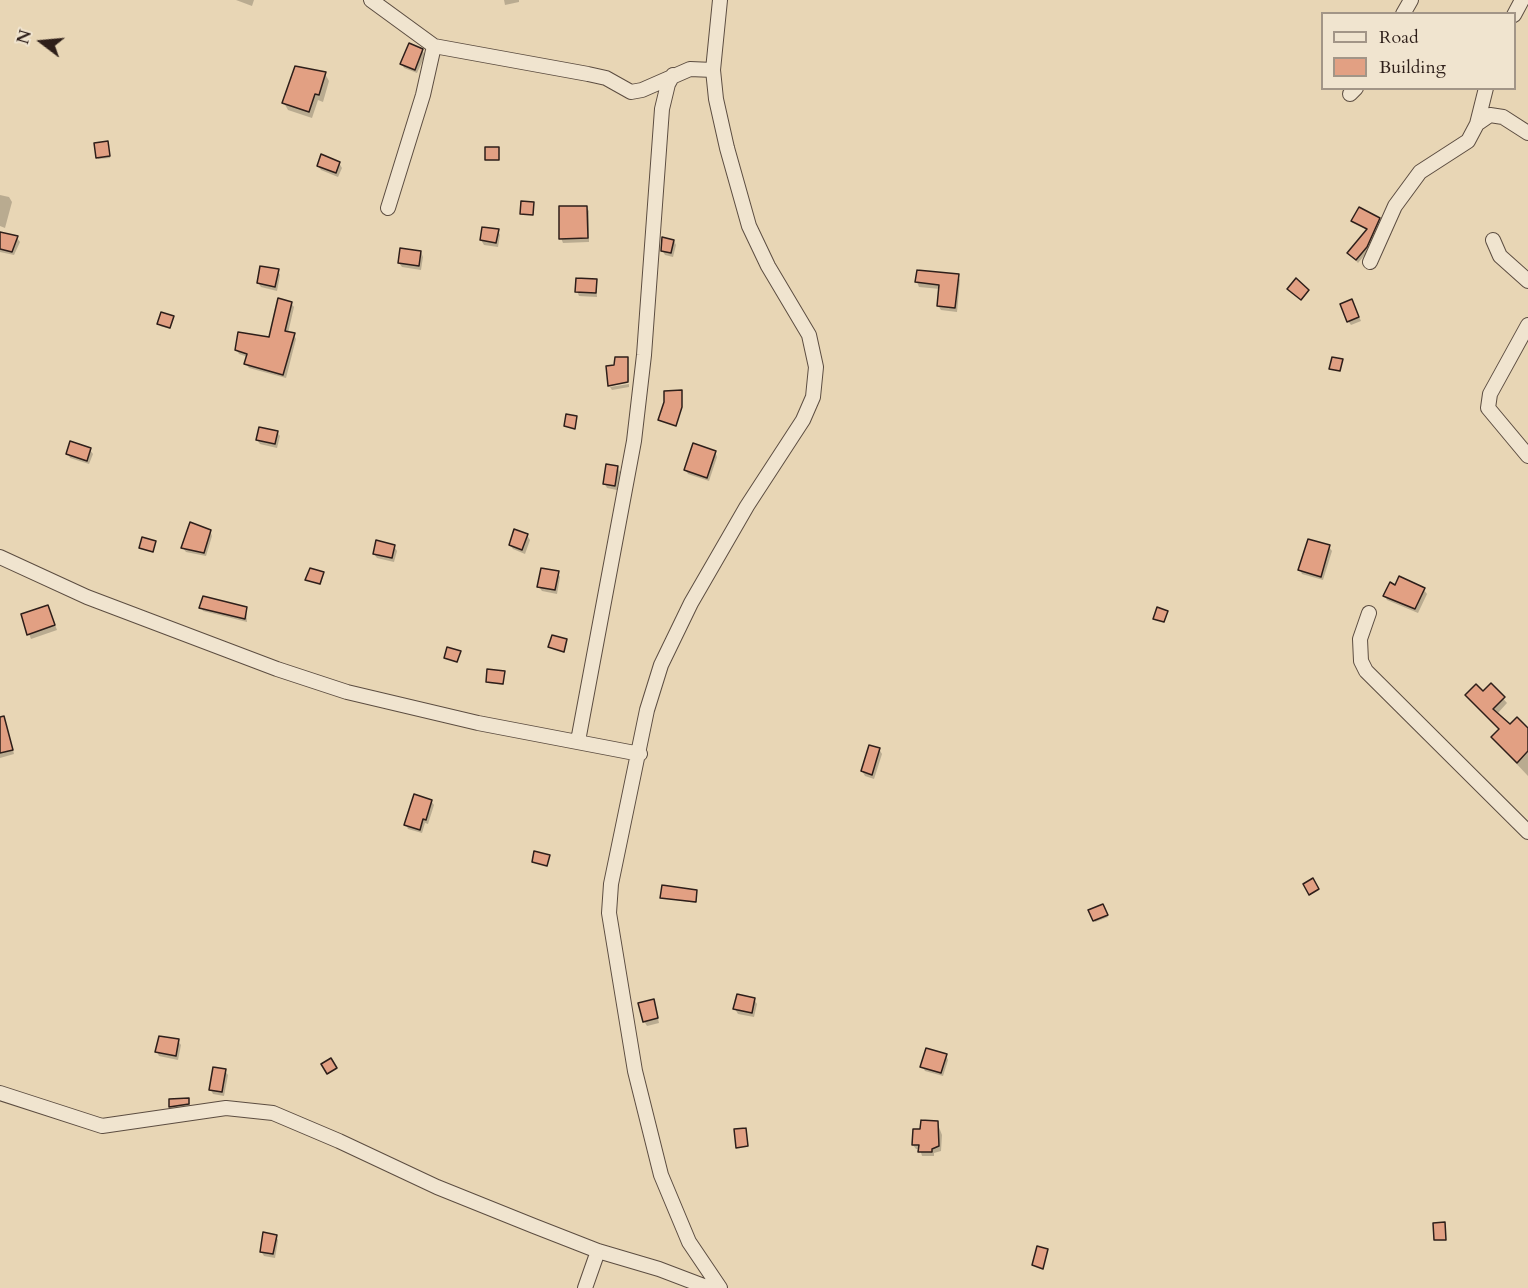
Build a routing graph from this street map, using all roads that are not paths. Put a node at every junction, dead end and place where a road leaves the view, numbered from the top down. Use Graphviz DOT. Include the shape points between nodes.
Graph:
graph roads {
  1 [pos="371,0"];
  2 [pos="720,0"];
  3 [pos="434,46"];
  4 [pos="713,70"];
  5 [pos="673,75"];
  6 [pos="1486,90"];
  7 [pos="1477,124"];
  8 [pos="1528,133"];
  9 [pos="388,208"];
  10 [pos="1493,240"];
  11 [pos="1370,262"];
  12 [pos="1528,281"];
  13 [pos="1528,325"];
  14 [pos="1528,456"];
  15 [pos="0,557"];
  16 [pos="1370,613"];
  17 [pos="578,741"];
  18 [pos="640,754"];
  19 [pos="1528,832"];
  20 [pos="0,1093"];
  21 [pos="598,1251"];
  22 [pos="585,1288"];
  23 [pos="709,1288"];
  24 [pos="720,1288"];
  1 -- 3 [label="street"];
  2 -- 4 [label="street"];
  3 -- 5 [label="street" via="606,78 631,92"];
  3 -- 9 [label="street"];
  4 -- 5 [label="street" via="690,69"];
  4 -- 18 [label="street" via="723,128 749,226 809,335 816,367 813,397 799,427 741,515 661,664 647,710"];
  5 -- 17 [label="street" via="662,109 634,441"];
  6 -- 7 [label="street"];
  7 -- 8 [label="street" via="1490,115 1503,117"];
  7 -- 11 [label="street" via="1468,141 1420,172 1395,206"];
  10 -- 12 [label="street" via="1500,256"];
  13 -- 14 [label="street" via="1490,394 1488,408"];
  15 -- 17 [label="street" via="87,597 347,692 478,723"];
  16 -- 19 [label="street" via="1360,639 1361,661 1366,671"];
  17 -- 18 [label="street"];
  18 -- 24 [label="street" via="611,884 613,944 635,1071 661,1175 689,1242"];
  20 -- 21 [label="street" via="102,1125 226,1108 273,1113 437,1187"];
  21 -- 22 [label="street"];
  21 -- 23 [label="street"];
}
